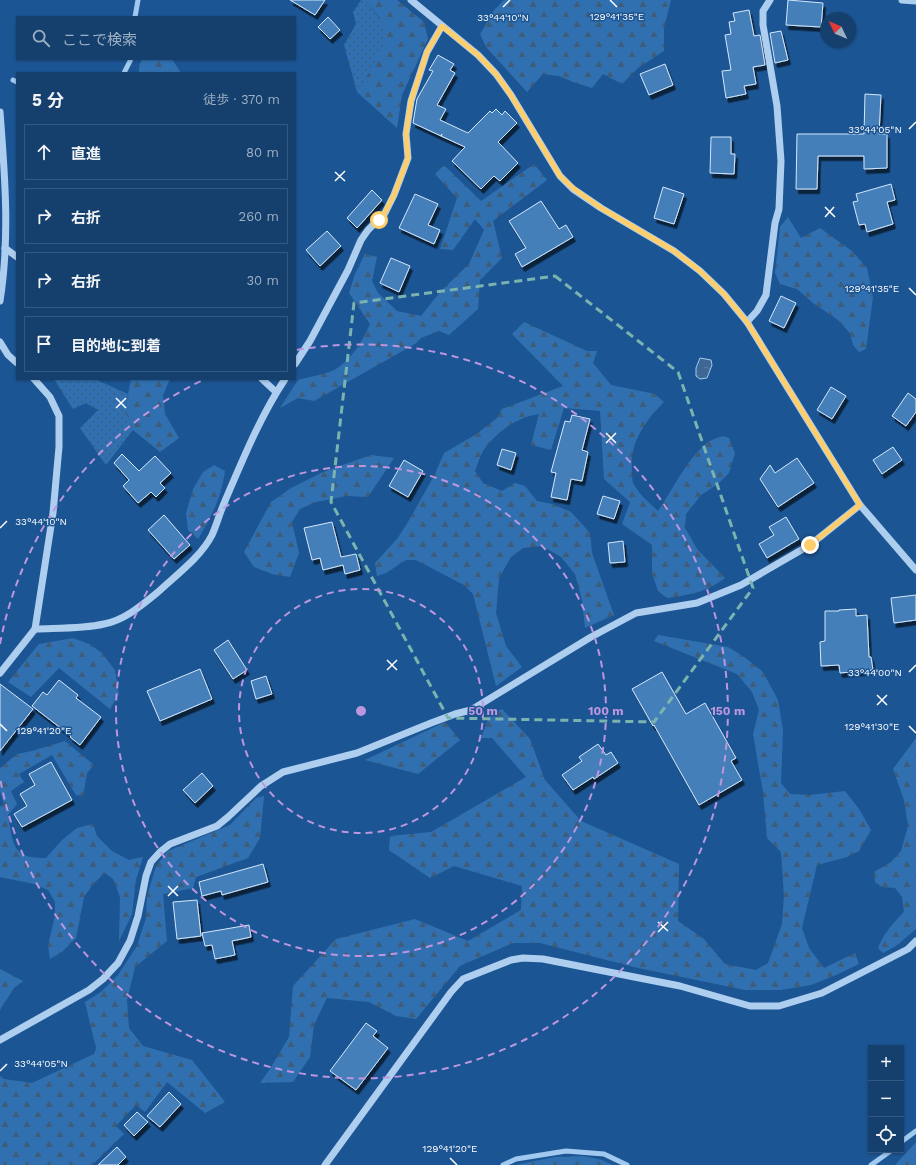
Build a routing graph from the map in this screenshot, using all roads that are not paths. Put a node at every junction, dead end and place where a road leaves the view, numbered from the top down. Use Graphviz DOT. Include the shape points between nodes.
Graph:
graph roads {
  1 [pos="411,0"];
  2 [pos="770,0"];
  3 [pos="902,0"];
  4 [pos="916,1"];
  5 [pos="442,26"];
  6 [pos="0,112"];
  7 [pos="5,248"];
  8 [pos="16,256"];
  9 [pos="0,301"];
  10 [pos="747,322"];
  11 [pos="0,342"];
  12 [pos="16,362"];
  13 [pos="296,362"];
  14 [pos="35,380"];
  15 [pos="263,380"];
  16 [pos="284,380"];
  17 [pos="276,392"];
  18 [pos="860,505"];
  19 [pos="916,570"];
  20 [pos="35,629"];
  21 [pos="0,673"];
  22 [pos="916,941"];
  23 [pos="0,1040"];
  24 [pos="325,1165"];
  1 -- 5 [label="street"];
  2 -- 10 [label="street" via="762,11 777,106 781,161 779,210 766,295"];
  3 -- 4 [label="street"];
  5 -- 10 [label="street" via="478,55 496,74 560,176 601,208 674,251 700,271 724,294"];
  5 -- 13 [label="street" via="427,52 411,101 406,134 408,158 394,195 385,212 361,240 348,270"];
  6 -- 7 [label="street" via="7,213"];
  7 -- 8 [label="street"];
  7 -- 9 [label="street"];
  10 -- 18 [label="street"];
  11 -- 12 [label="street"];
  14 -- 20 [label="street" via="50,397 59,416 53,512"];
  15 -- 17 [label="street"];
  16 -- 17 [label="street"];
  17 -- 20 [label="street" via="250,443 212,536 176,577 137,609 116,620 75,628"];
  18 -- 19 [label="street"];
  18 -- 23 [label="street" via="810,545 741,585 697,603 636,613 590,637 471,710 357,753 282,772 261,786 217,826 170,844 151,862 130,940 118,963 103,979 89,990"];
  20 -- 21 [label="street"];
  22 -- 24 [label="street" via="908,949 822,993 779,1006 750,1006 680,986 543,959 511,960 463,979 459,983"];
}
